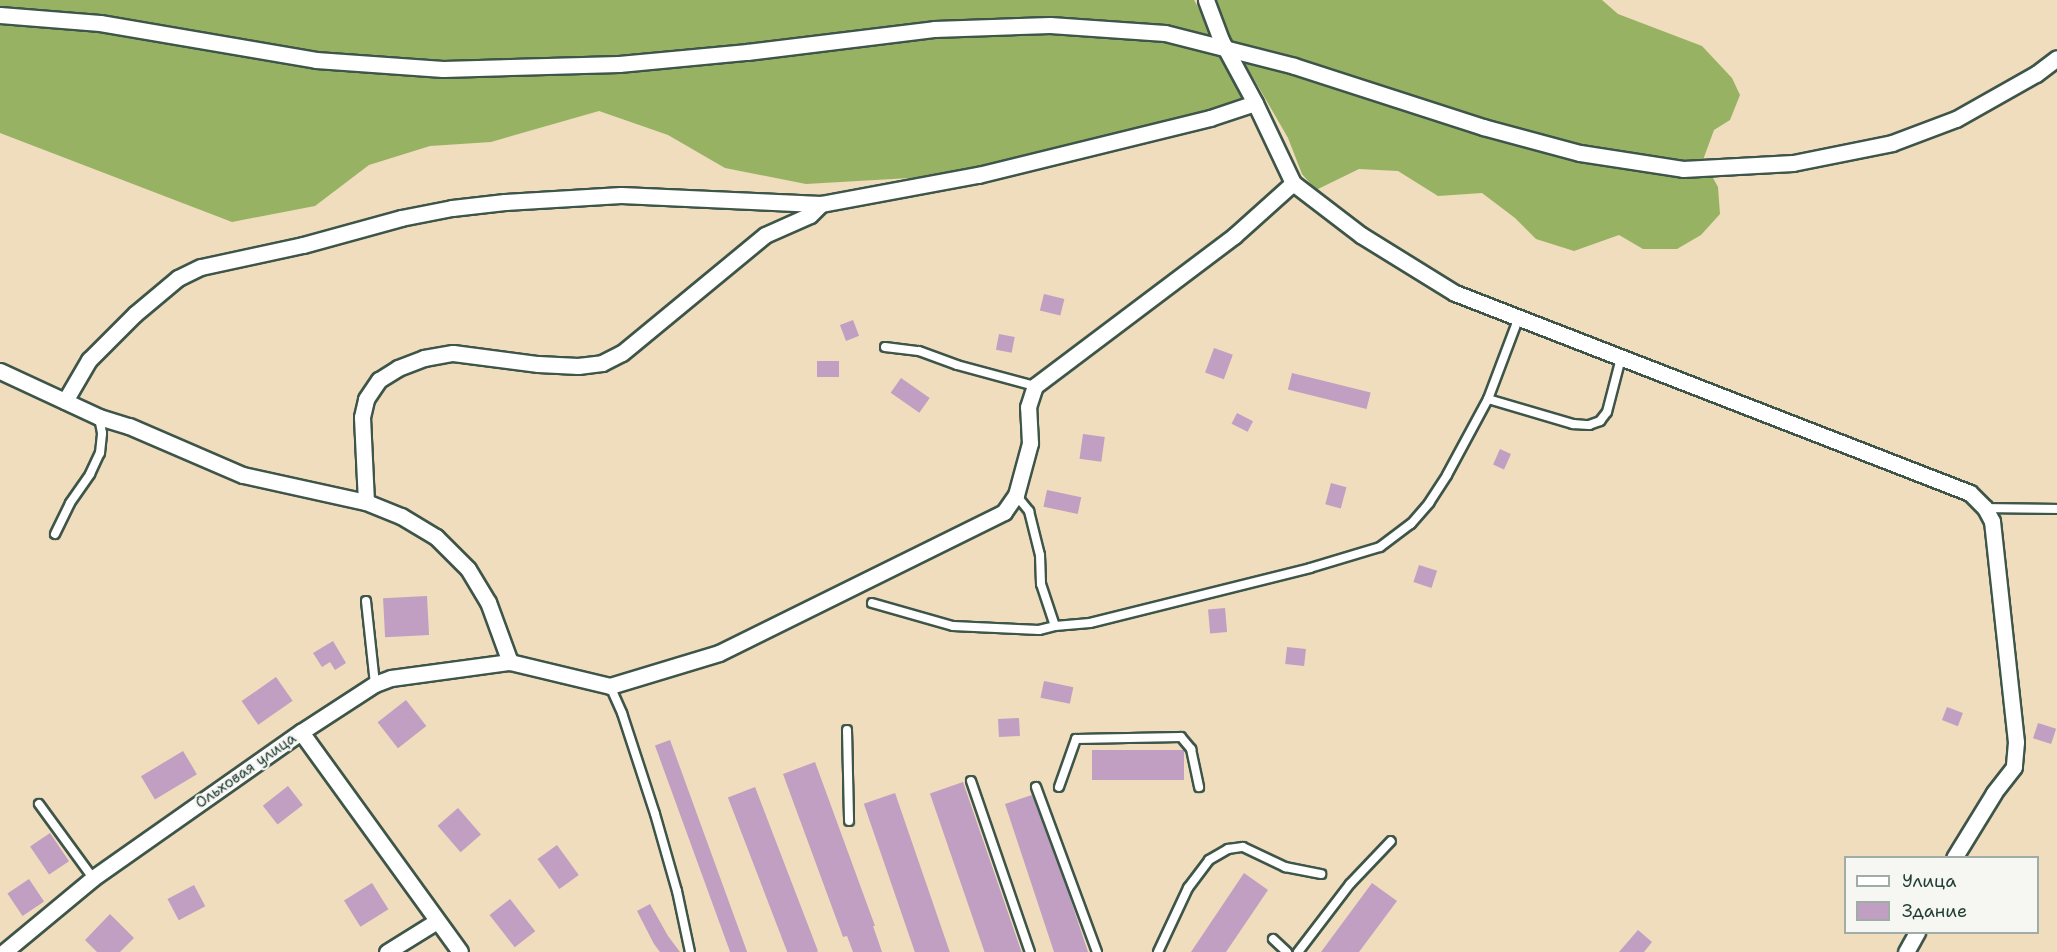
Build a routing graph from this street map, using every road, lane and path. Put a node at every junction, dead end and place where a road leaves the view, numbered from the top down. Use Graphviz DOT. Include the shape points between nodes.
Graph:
graph roads {
  1 [pos="1206,0"];
  2 [pos="0,15"];
  3 [pos="1226,49"];
  4 [pos="2057,58"];
  5 [pos="1256,103"];
  6 [pos="1293,183"];
  7 [pos="820,204"];
  8 [pos="1519,316"];
  9 [pos="885,347"];
  10 [pos="1621,358"];
  11 [pos="0,371"];
  12 [pos="1035,386"];
  13 [pos="1488,399"];
  14 [pos="65,400"];
  15 [pos="99,417"];
  16 [pos="1016,495"];
  17 [pos="366,502"];
  18 [pos="1985,508"];
  19 [pos="2057,509"];
  20 [pos="55,534"];
  21 [pos="366,601"];
  22 [pos="872,603"];
  23 [pos="1055,626"];
  24 [pos="510,662"];
  25 [pos="375,684"];
  26 [pos="610,686"];
  27 [pos="847,730"];
  28 [pos="301,732"];
  29 [pos="971,781"];
  30 [pos="1036,787"];
  31 [pos="1059,787"];
  32 [pos="1199,788"];
  33 [pos="39,804"];
  34 [pos="849,821"];
  35 [pos="1391,841"];
  36 [pos="1955,856"];
  37 [pos="1321,874"];
  38 [pos="93,878"];
  39 [pos="437,921"];
  40 [pos="1916,934"];
  41 [pos="1273,939"];
  42 [pos="4,952"];
  43 [pos="387,952"];
  44 [pos="460,952"];
  45 [pos="690,952"];
  46 [pos="1030,952"];
  47 [pos="1097,952"];
  48 [pos="1158,952"];
  49 [pos="1287,952"];
  50 [pos="1298,952"];
  51 [pos="1906,952"];
  1 -- 3 [label="street"];
  2 -- 3 [label="street" via="100,23 316,60 443,69 619,64 934,29 1001,26 1165,33"];
  3 -- 4 [label="street" via="1294,66 1526,139 1580,153 1683,170 1793,163 1892,142 1956,119"];
  3 -- 5 [label="street"];
  5 -- 6 [label="street"];
  5 -- 7 [label="street" via="978,176"];
  6 -- 8 [label="street" via="1361,235 1455,293"];
  6 -- 12 [label="street" via="1234,236"];
  7 -- 14 [label="street" via="621,195 452,207 201,267 178,278 135,314 89,360"];
  7 -- 17 [label="street" via="810,215 765,235 622,353 602,363 538,364 453,353 424,358 379,380 366,399 362,417"];
  8 -- 10 [label="street"];
  8 -- 13 [label="lane"];
  9 -- 12 [label="lane" via="919,351"];
  10 -- 13 [label="lane" via="1607,412 1600,421 1589,425 1573,424"];
  10 -- 18 [label="street" via="1930,476 1970,493"];
  11 -- 14 [label="street"];
  12 -- 16 [label="street" via="1028,407 1030,443"];
  13 -- 23 [label="lane" via="1429,503 1380,547 1090,623"];
  14 -- 15 [label="street"];
  15 -- 17 [label="street" via="243,475"];
  15 -- 20 [label="lane" via="100,453"];
  16 -- 23 [label="lane" via="1029,511 1040,555 1041,584"];
  16 -- 26 [label="street" via="1004,512 719,653"];
  17 -- 24 [label="street" via="401,516 436,537 468,568 488,602"];
  18 -- 19 [label="lane"];
  18 -- 36 [label="street" via="1992,520 2016,742 2014,767"];
  21 -- 25 [label="lane"];
  22 -- 23 [label="lane" via="953,626 1039,630"];
  24 -- 25 [label="street" via="391,678"];
  24 -- 26 [label="street"];
  25 -- 28 [label="street"];
  26 -- 45 [label="lane" via="656,814"];
  27 -- 34 [label="lane"];
  28 -- 38 [label="street, Ольховая улица"];
  28 -- 39 [label="street, Ольховая улица"];
  29 -- 46 [label="lane"];
  30 -- 47 [label="lane"];
  31 -- 32 [label="lane" via="1076,739 1181,737 1191,749"];
  33 -- 38 [label="lane"];
  35 -- 50 [label="lane" via="1350,884"];
  37 -- 48 [label="lane" via="1285,867 1243,847 1227,849 1209,860 1188,888"];
  38 -- 42 [label="street, Ольховая улица"];
  39 -- 43 [label="street"];
  39 -- 44 [label="street, Ольховая улица"];
  40 -- 51 [label="street"];
  41 -- 49 [label="lane"];
}
